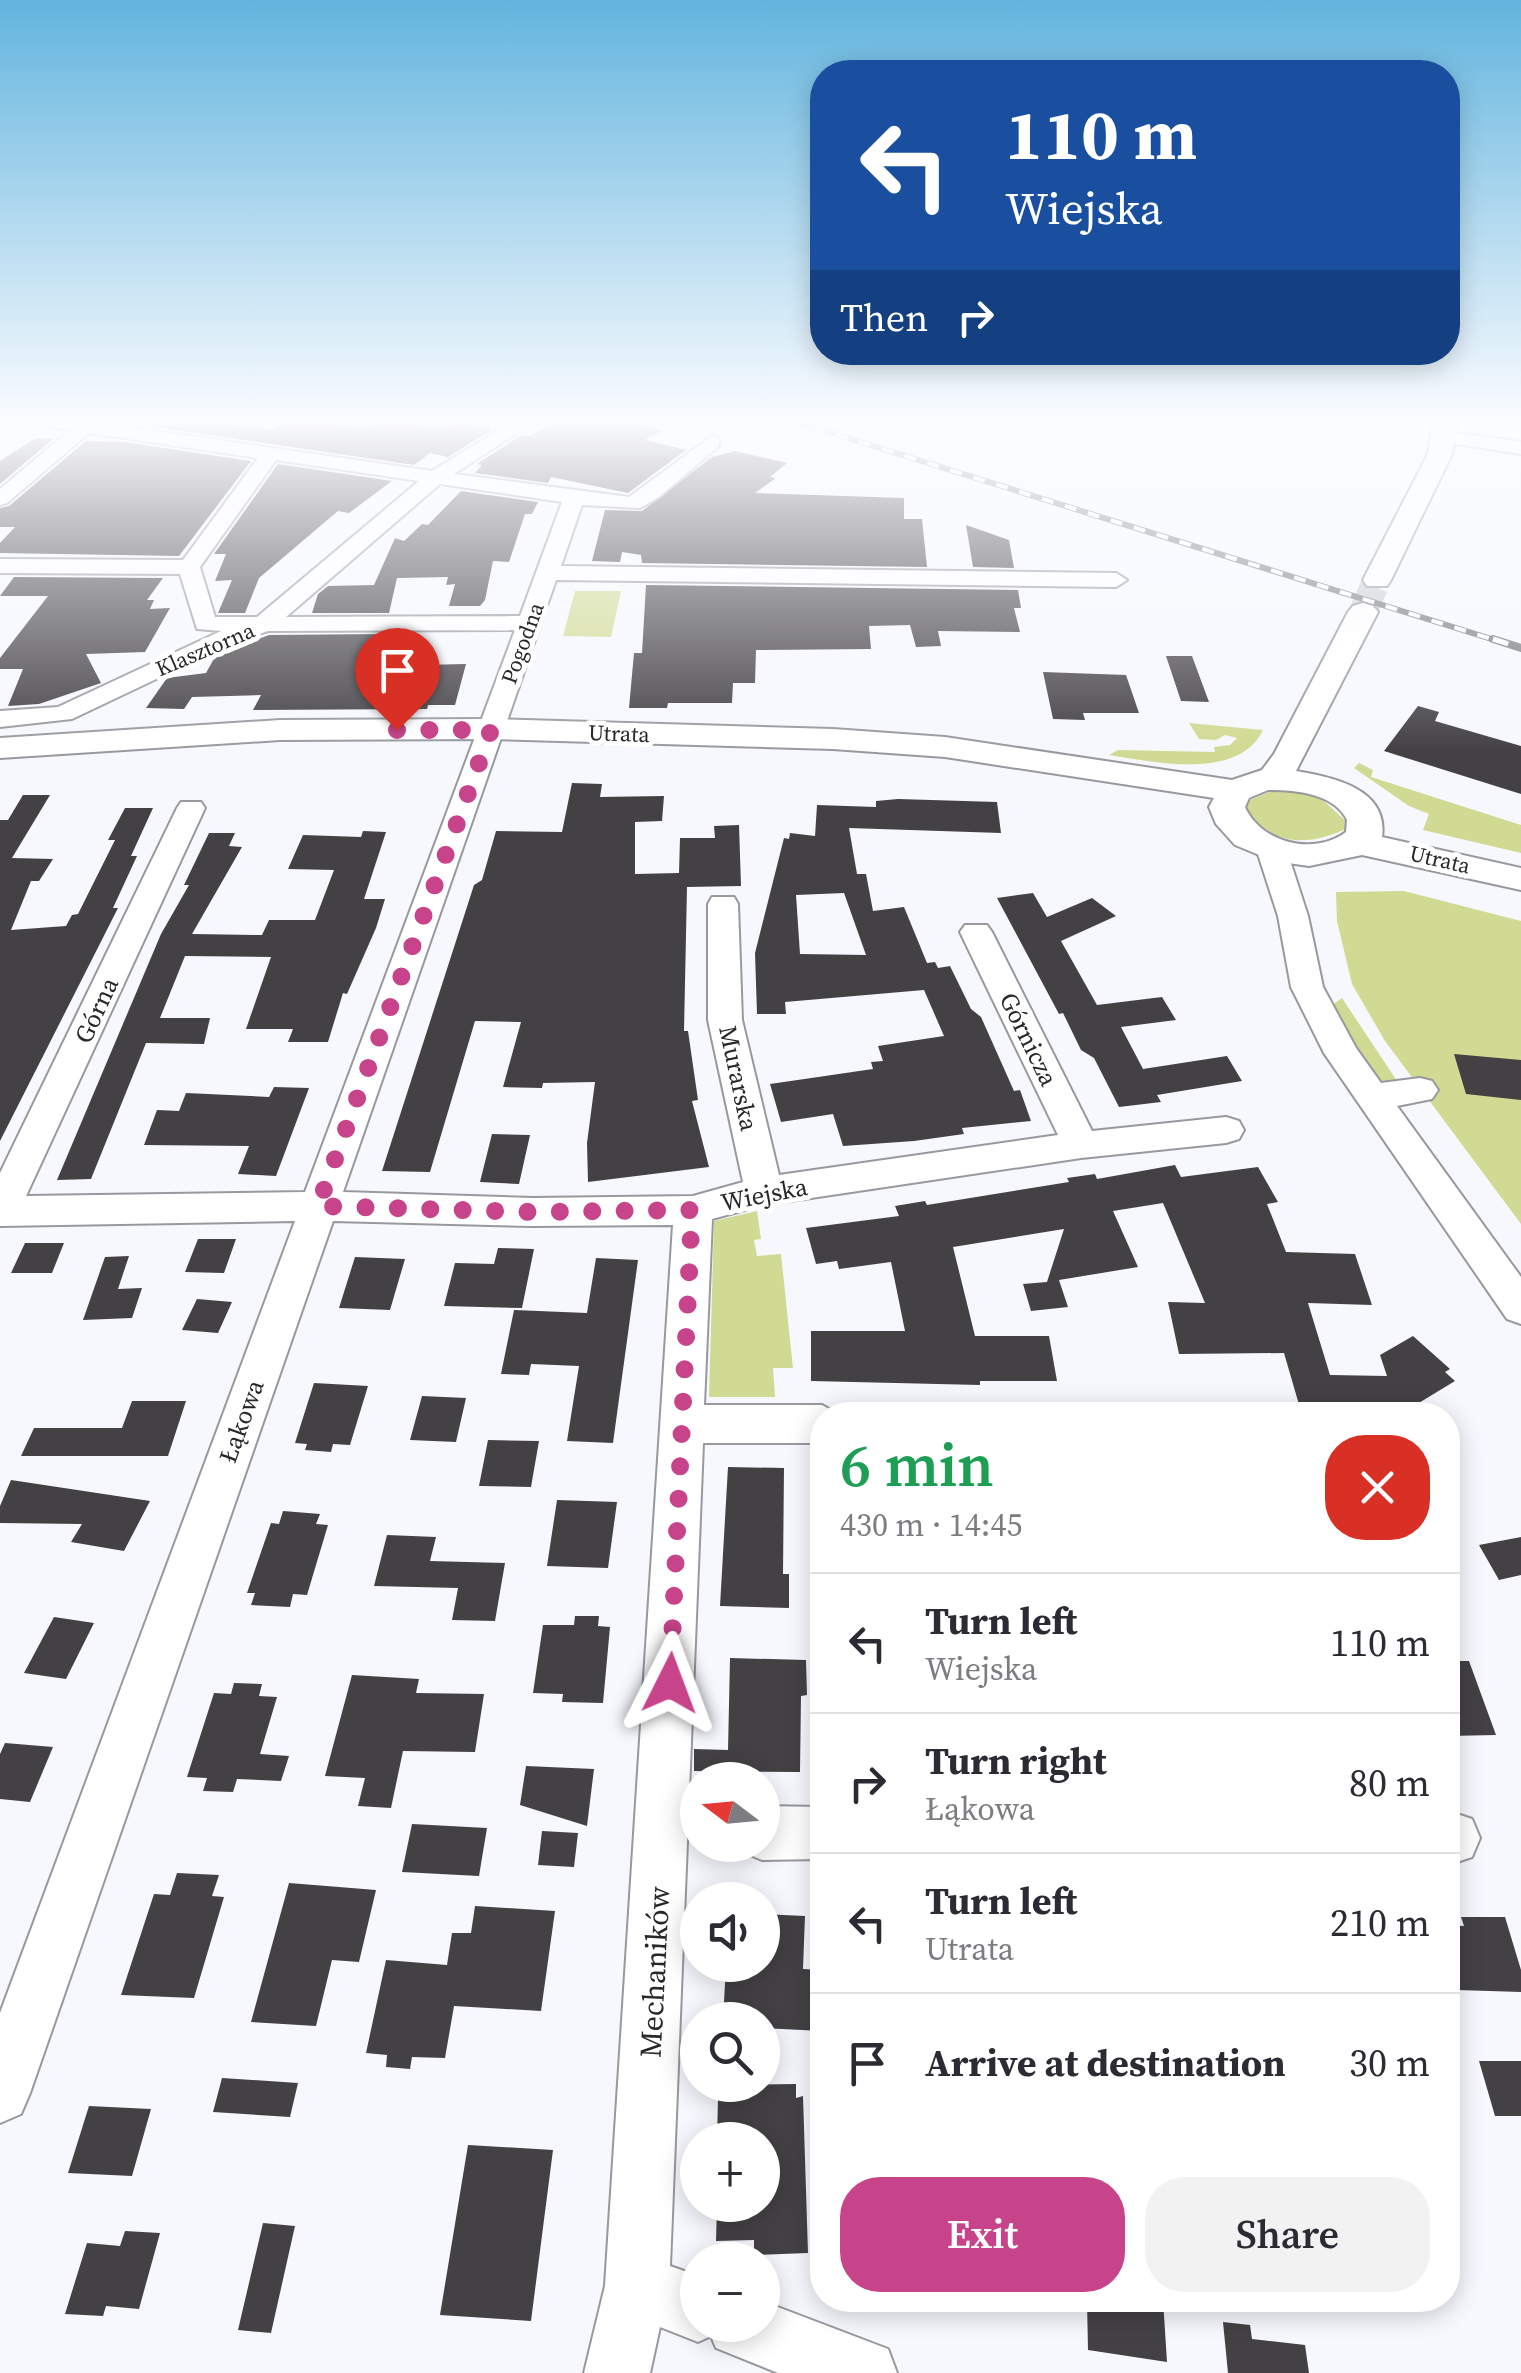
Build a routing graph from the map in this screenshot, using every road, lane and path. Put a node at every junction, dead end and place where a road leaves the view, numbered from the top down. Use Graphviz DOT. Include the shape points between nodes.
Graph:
graph roads {
  1 [pos="215,531"];
  2 [pos="373,531"];
  3 [pos="562,531"];
  4 [pos="1399,531"];
  5 [pos="0,566"];
  6 [pos="189,566"];
  7 [pos="546,573"];
  8 [pos="1116,580"];
  9 [pos="1377,580"];
  10 [pos="1363,612"];
  11 [pos="531,624"];
  12 [pos="262,625"];
  13 [pos="1337,665"];
  14 [pos="0,719"];
  15 [pos="487,739"];
  16 [pos="0,748"];
  17 [pos="0,769"];
  18 [pos="1274,779"];
  19 [pos="1326,788"];
  20 [pos="1232,803"];
  21 [pos="191,808"];
  22 [pos="1362,832"];
  23 [pos="1271,848"];
  24 [pos="1313,855"];
  25 [pos="1521,860"];
  26 [pos="1521,879"];
  27 [pos="723,904"];
  28 [pos="1293,916"];
  29 [pos="976,932"];
  30 [pos="1420,1090"];
  31 [pos="1372,1097"];
  32 [pos="1226,1130"];
  33 [pos="1082,1146"];
  34 [pos="764,1191"];
  35 [pos="318,1206"];
  36 [pos="692,1210"];
  37 [pos="0,1211"];
  38 [pos="1521,1308"];
  39 [pos="682,1424"];
  40 [pos="810,1424"];
  41 [pos="680,1762"];
  42 [pos="680,1832"];
  43 [pos="780,1832"];
  44 [pos="810,1833"];
  45 [pos="0,2094"];
  46 [pos="638,2286"];
  47 [pos="680,2302"];
  48 [pos="780,2341"];
  49 [pos="616,2373"];
  50 [pos="864,2373"];
  1 -- 6 [label="street"];
  2 -- 12 [label="street, Klasztorna"];
  3 -- 7 [label="street, Pogodna"];
  4 -- 9 [label="main road"];
  5 -- 6 [label="street"];
  6 -- 12 [label="street" via="205,624"];
  7 -- 8 [label="street"];
  7 -- 11 [label="street, Pogodna"];
  10 -- 13 [label="main road"];
  11 -- 12 [label="street"];
  11 -- 15 [label="street, Pogodna"];
  12 -- 14 [label="street, Klasztorna" via="63,714"];
  13 -- 18 [label="main road"];
  13 -- 19 [label="main road" via="1324,726"];
  15 -- 16 [label="main road, Utrata" via="280,730"];
  15 -- 17 [label="main road, Utrata"];
  15 -- 20 [label="main road, Utrata" via="907,744"];
  15 -- 35 [label="street, Łąkowa"];
  18 -- 19 [label="main road, Utrata"];
  18 -- 20 [label="main road, Utrata" via="1248,784"];
  19 -- 22 [label="main road, Utrata" via="1351,801"];
  20 -- 23 [label="main road, Utrata" via="1252,839"];
  21 -- 37 [label="street, Górna"];
  22 -- 24 [label="main road, Utrata" via="1331,854"];
  22 -- 25 [label="main road, Utrata"];
  22 -- 26 [label="main road, Utrata"];
  23 -- 24 [label="main road, Utrata"];
  23 -- 28 [label="street"];
  24 -- 28 [label="street"];
  27 -- 34 [label="street, Murarska" via="724,1020"];
  28 -- 31 [label="street" via="1307,987"];
  29 -- 33 [label="street, Górnicza"];
  30 -- 31 [label="street"];
  31 -- 38 [label="street"];
  32 -- 33 [label="street, Wiejska"];
  33 -- 34 [label="street, Wiejska"];
  34 -- 36 [label="street, Wiejska"];
  35 -- 36 [label="street, Wiejska"];
  35 -- 37 [label="street, Wiejska"];
  35 -- 45 [label="street, Łąkowa"];
  36 -- 39 [label="street, Mechaników"];
  39 -- 40 [label="street"];
  39 -- 41 [label="street, Mechaników"];
  42 -- 46 [label="street, Mechaników"];
  43 -- 44 [label="street"];
  46 -- 47 [label="street"];
  46 -- 49 [label="street, Mechaników"];
  48 -- 50 [label="street"];
}
